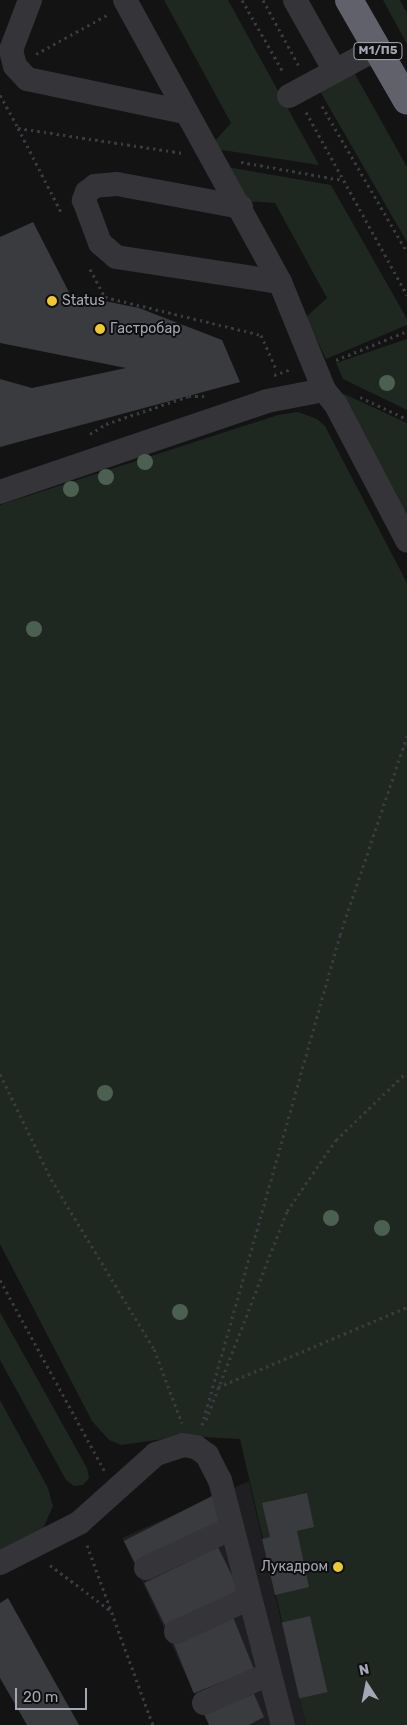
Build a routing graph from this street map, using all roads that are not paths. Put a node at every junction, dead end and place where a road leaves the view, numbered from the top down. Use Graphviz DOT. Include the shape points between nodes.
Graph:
graph roads {
  1 [pos="30,0"];
  2 [pos="295,0"];
  3 [pos="349,0"];
  4 [pos="126,2"];
  5 [pos="376,49"];
  6 [pos="335,71"];
  7 [pos="298,91"];
  8 [pos="407,101"];
  9 [pos="185,112"];
  10 [pos="241,207"];
  11 [pos="280,282"];
  12 [pos="324,390"];
  13 [pos="0,492"];
  14 [pos="407,540"];
  15 [pos="232,1528"];
  16 [pos="0,1563"];
  17 [pos="146,1568"];
  18 [pos="250,1598"];
  19 [pos="176,1632"];
  20 [pos="270,1674"];
  21 [pos="204,1703"];
  22 [pos="283,1725"];
  1 -- 9 [label="lane" via="12,42 15,66 28,79"];
  2 -- 6 [label="lane"];
  3 -- 5 [label="highway, М1/П5"];
  4 -- 9 [label="lane"];
  5 -- 6 [label="lane"];
  5 -- 8 [label="highway, М1/П5"];
  6 -- 7 [label="lane"];
  9 -- 10 [label="lane"];
  10 -- 11 [label="lane"];
  10 -- 11 [label="lane" via="111,184 95,186 87,192 84,200 100,242 116,256"];
  11 -- 12 [label="lane"];
  12 -- 13 [label="lane" via="267,401"];
  12 -- 14 [label="lane" via="336,405"];
  15 -- 16 [label="lane" via="214,1466 196,1447 183,1445 156,1454 116,1493 79,1522"];
  15 -- 17 [label="lane"];
  15 -- 18 [label="lane"];
  18 -- 19 [label="lane"];
  18 -- 20 [label="lane"];
  20 -- 21 [label="lane"];
  20 -- 22 [label="lane"];
}
